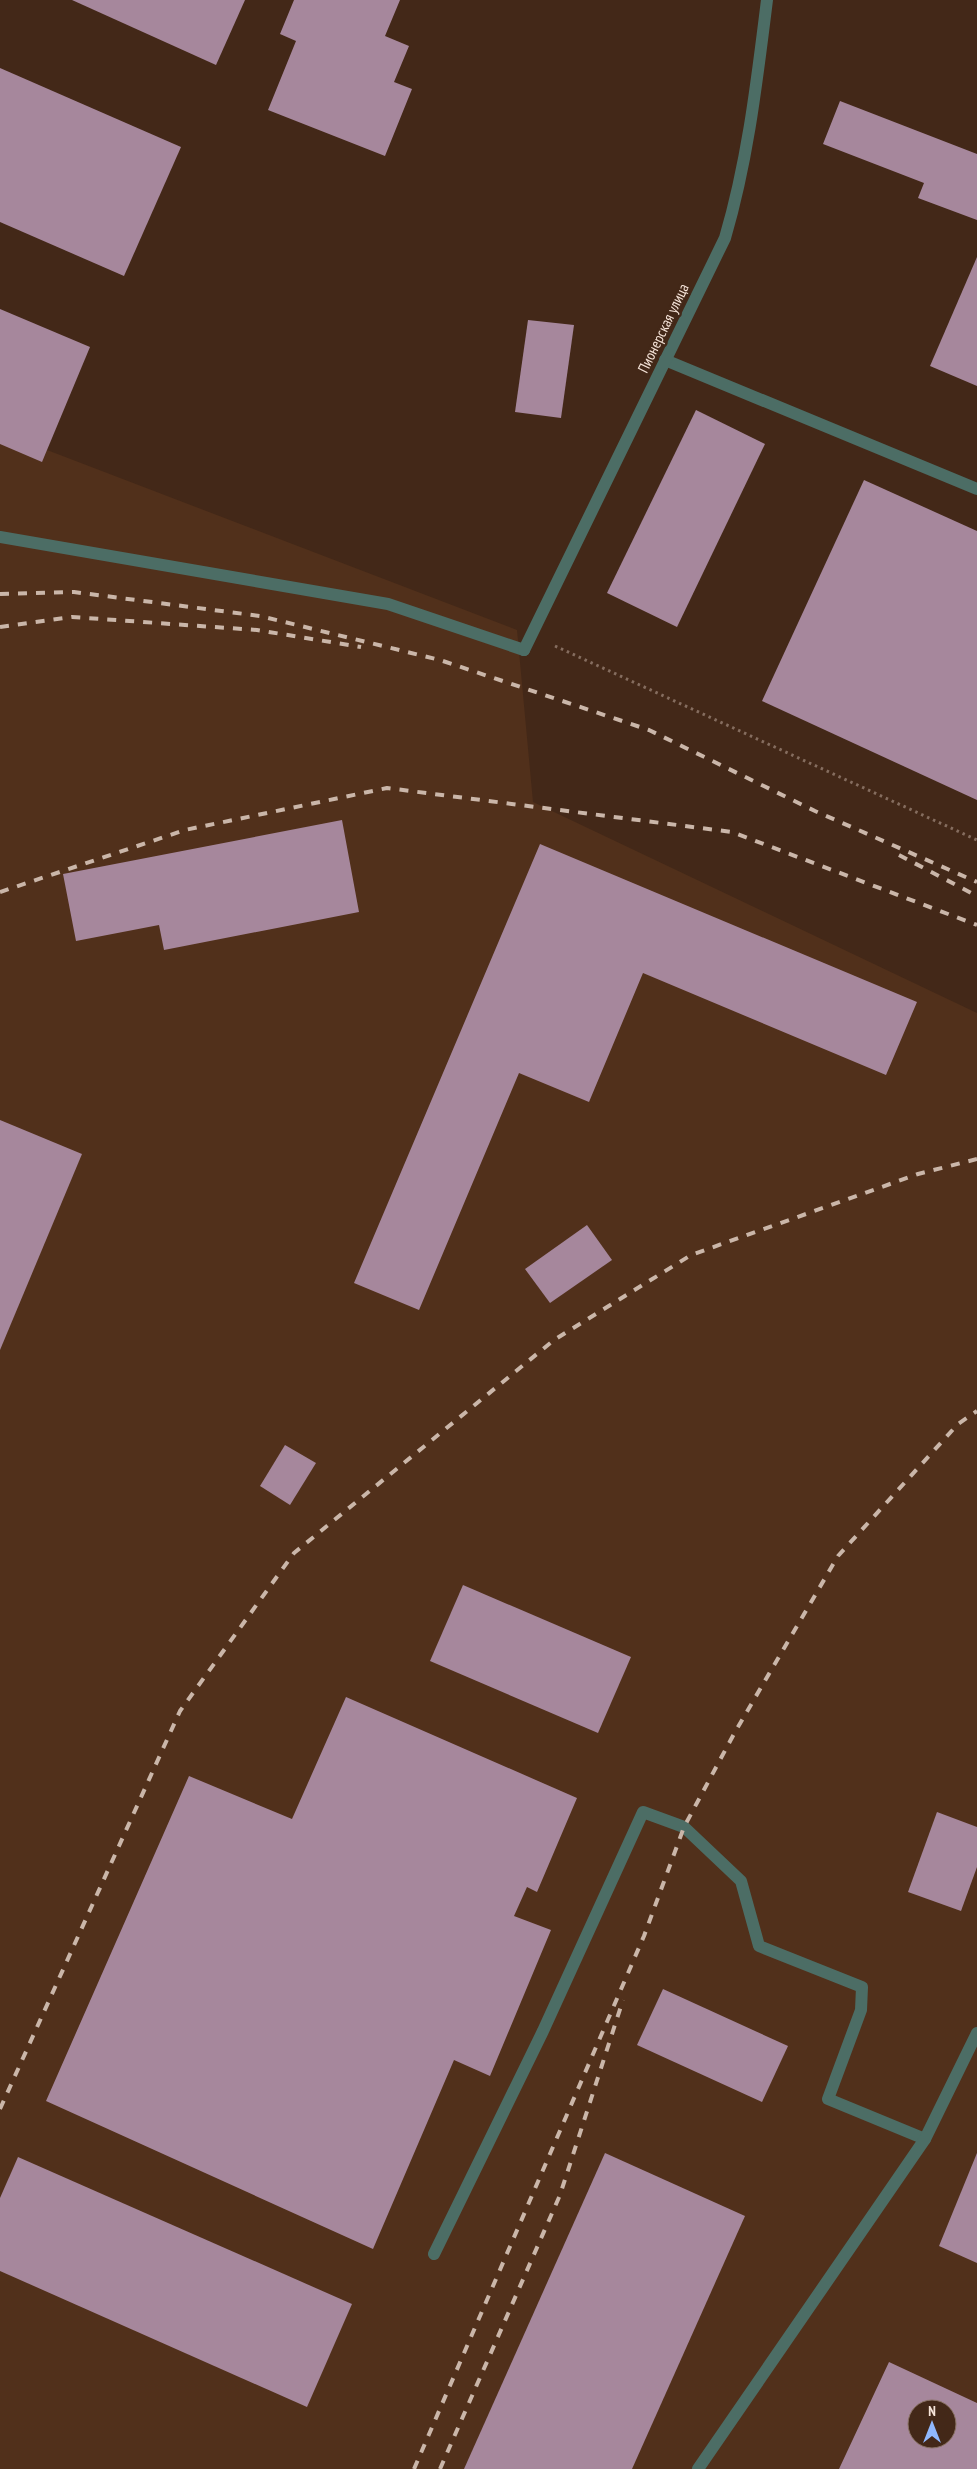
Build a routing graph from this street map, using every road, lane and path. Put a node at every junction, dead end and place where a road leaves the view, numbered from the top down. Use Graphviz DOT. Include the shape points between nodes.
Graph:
graph roads {
  1 [pos="767,0"];
  2 [pos="666,360"];
  3 [pos="977,489"];
  4 [pos="0,537"];
  5 [pos="532,636"];
  6 [pos="977,840"];
  7 [pos="977,2033"];
  8 [pos="925,2139"];
  9 [pos="434,2254"];
  10 [pos="698,2469"];
  1 -- 2 [label="street, Пионерская улица" via="737,196 725,238"];
  2 -- 3 [label="street"];
  2 -- 5 [label="street, Пионерская улица"];
  4 -- 5 [label="street, Пионерская улица" via="388,604 524,650"];
  5 -- 6 [label="path"];
  7 -- 8 [label="street"];
  8 -- 9 [label="street" via="828,2099 861,2010 862,1987 759,1946 741,1881 684,1827 643,1812 543,2031"];
  8 -- 10 [label="street"];
}
